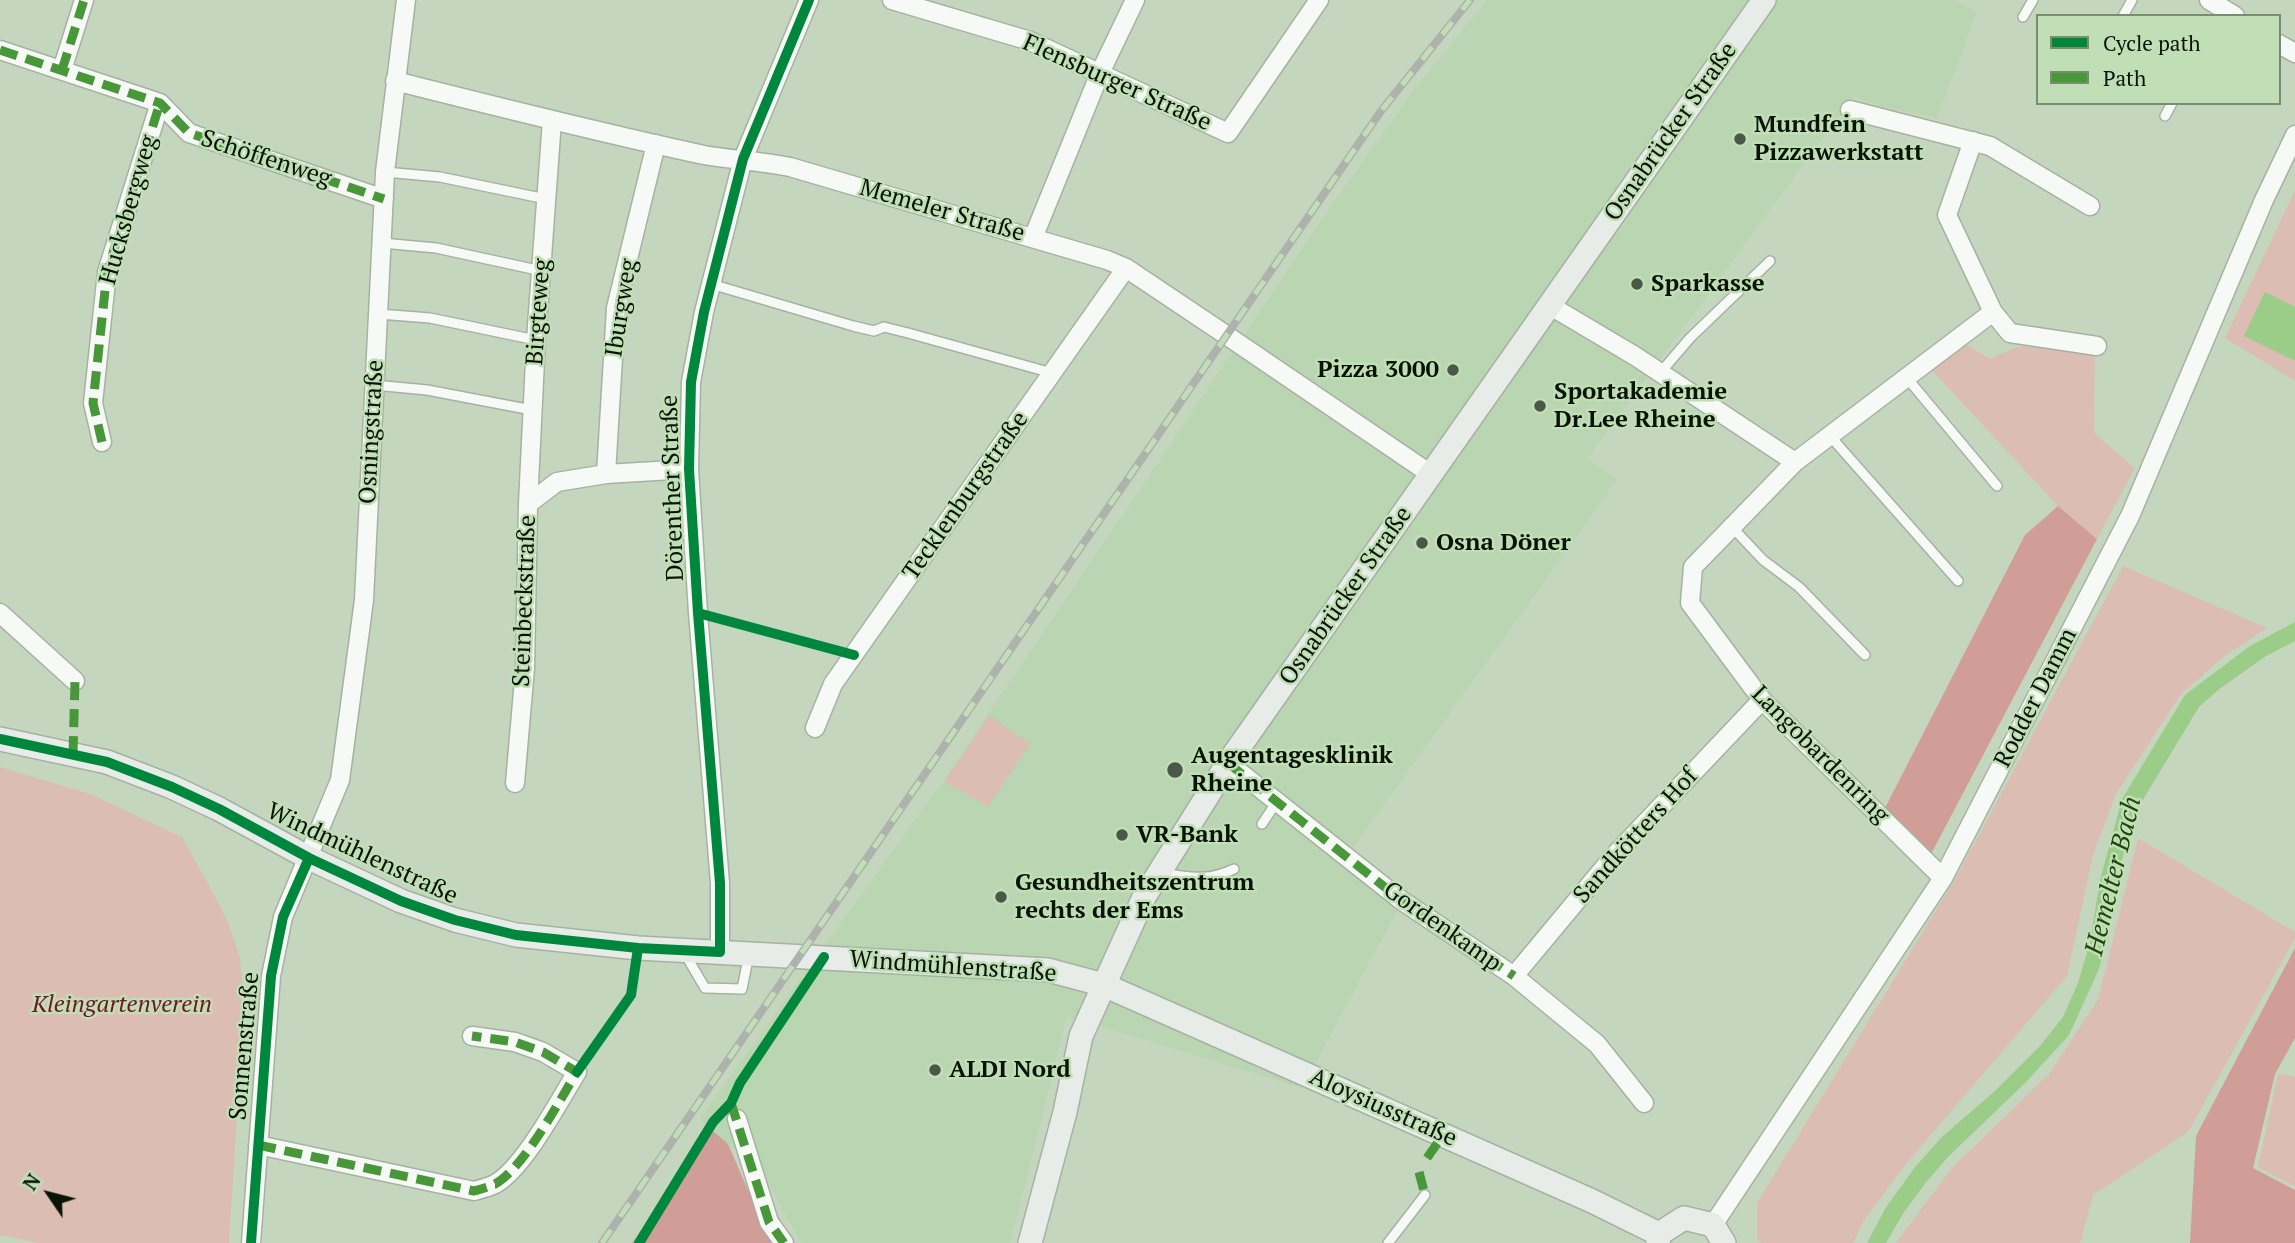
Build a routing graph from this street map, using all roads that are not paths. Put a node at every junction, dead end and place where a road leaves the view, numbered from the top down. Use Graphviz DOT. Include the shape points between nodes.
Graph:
graph roads {
  1 [pos="84,0"];
  2 [pos="407,0"];
  3 [pos="809,0"];
  4 [pos="892,0"];
  5 [pos="1135,0"];
  6 [pos="1319,0"];
  7 [pos="1763,0"];
  8 [pos="2033,0"];
  9 [pos="2209,0"];
  10 [pos="2228,14"];
  11 [pos="2023,17"];
  12 [pos="0,50"];
  13 [pos="62,70"];
  14 [pos="1100,73"];
  15 [pos="396,81"];
  16 [pos="160,103"];
  17 [pos="2171,105"];
  18 [pos="1850,110"];
  19 [pos="2165,116"];
  20 [pos="552,120"];
  21 [pos="2295,135"];
  22 [pos="1973,141"];
  23 [pos="656,144"];
  24 [pos="743,159"];
  25 [pos="385,172"];
  26 [pos="384,199"];
  27 [pos="546,199"];
  28 [pos="2090,206"];
  29 [pos="1033,238"];
  30 [pos="382,243"];
  31 [pos="1770,261"];
  32 [pos="1126,268"];
  33 [pos="542,271"];
  34 [pos="711,284"];
  35 [pos="1549,305"];
  36 [pos="1993,312"];
  37 [pos="379,314"];
  38 [pos="536,340"];
  39 [pos="2097,346"];
  40 [pos="1052,373"];
  41 [pos="1660,373"];
  42 [pos="1907,378"];
  43 [pos="374,385"];
  44 [pos="532,411"];
  45 [pos="1830,436"];
  46 [pos="102,442"];
  47 [pos="1795,462"];
  48 [pos="689,469"];
  49 [pos="606,474"];
  50 [pos="1432,475"];
  51 [pos="1997,486"];
  52 [pos="528,504"];
  53 [pos="1732,527"];
  54 [pos="1958,581"];
  55 [pos="0,613"];
  56 [pos="1865,655"];
  57 [pos="75,681"];
  58 [pos="1762,700"];
  59 [pos="815,729"];
  60 [pos="0,739"];
  61 [pos="1228,763"];
  62 [pos="515,783"];
  63 [pos="1276,803"];
  64 [pos="1262,824"];
  65 [pos="309,858"];
  66 [pos="1234,869"];
  67 [pos="1158,873"];
  68 [pos="1943,878"];
  69 [pos="683,950"];
  70 [pos="720,951"];
  71 [pos="750,952"];
  72 [pos="1514,976"];
  73 [pos="1104,985"];
  74 [pos="472,1036"];
  75 [pos="1644,1103"];
  76 [pos="737,1119"];
  77 [pos="258,1145"];
  78 [pos="1425,1195"];
  79 [pos="1719,1234"];
  80 [pos="1659,1239"];
  81 [pos="251,1243"];
  82 [pos="784,1243"];
  83 [pos="1030,1243"];
  84 [pos="1388,1243"];
  1 -- 13 [label="street"];
  2 -- 15 [label="street, Osningstraße"];
  3 -- 24 [label="street, Dörenther Straße"];
  4 -- 14 [label="street, Flensburger Straße" via="1030,41"];
  5 -- 14 [label="street"];
  6 -- 14 [label="street, Flensburger Straße" via="1228,133"];
  7 -- 35 [label="street, Osnabrücker Straße"];
  8 -- 11 [label="lane"];
  9 -- 10 [label="street"];
  12 -- 13 [label="street, Schöffenweg"];
  13 -- 16 [label="street, Schöffenweg"];
  14 -- 29 [label="street"];
  15 -- 20 [label="street, Memeler Straße"];
  15 -- 25 [label="street, Osningstraße"];
  16 -- 26 [label="street, Schöffenweg" via="189,134"];
  16 -- 46 [label="street, Hucksbergweg" via="107,272 93,403"];
  17 -- 19 [label="lane"];
  18 -- 22 [label="street"];
  20 -- 23 [label="street, Memeler Straße"];
  20 -- 27 [label="street, Birgteweg"];
  21 -- 68 [label="street, Rodder Damm" via="2130,516"];
  22 -- 28 [label="street" via="1990,146"];
  22 -- 36 [label="street" via="1947,215"];
  23 -- 24 [label="street, Memeler Straße"];
  23 -- 49 [label="street, Iburgweg" via="617,308"];
  24 -- 29 [label="street, Memeler Straße" via="790,167"];
  24 -- 34 [label="street, Dörenther Straße"];
  25 -- 26 [label="street, Osningstraße"];
  25 -- 27 [label="lane" via="440,177"];
  26 -- 30 [label="street, Osningstraße"];
  27 -- 33 [label="street, Birgteweg"];
  29 -- 32 [label="street, Memeler Straße"];
  30 -- 33 [label="lane" via="436,248"];
  30 -- 37 [label="street, Osningstraße"];
  31 -- 41 [label="lane"];
  32 -- 40 [label="street, Tecklenburgstraße"];
  32 -- 50 [label="street, Memeler Straße"];
  33 -- 38 [label="street, Birgteweg"];
  34 -- 40 [label="lane" via="853,326 874,331 884,327"];
  34 -- 48 [label="street, Dörenther Straße" via="691,382"];
  35 -- 41 [label="street"];
  35 -- 50 [label="street, Osnabrücker Straße"];
  36 -- 39 [label="street" via="2010,333"];
  36 -- 42 [label="street, Langobardenring"];
  37 -- 38 [label="lane" via="430,318"];
  37 -- 43 [label="street, Osningstraße"];
  38 -- 44 [label="street, Birgteweg"];
  40 -- 59 [label="street, Tecklenburgstraße" via="833,684"];
  41 -- 47 [label="street"];
  42 -- 45 [label="street, Langobardenring"];
  42 -- 51 [label="lane"];
  43 -- 44 [label="lane" via="427,390"];
  43 -- 65 [label="street, Osningstraße" via="364,600 340,780"];
  44 -- 52 [label="street, Birgteweg"];
  45 -- 47 [label="street, Langobardenring"];
  45 -- 54 [label="lane"];
  47 -- 53 [label="street, Langobardenring"];
  48 -- 49 [label="street, Steinbeckstraße"];
  48 -- 70 [label="street, Dörenther Straße" via="720,883"];
  49 -- 52 [label="street, Steinbeckstraße" via="558,482"];
  50 -- 61 [label="street, Osnabrücker Straße"];
  52 -- 62 [label="street, Steinbeckstraße" via="525,668"];
  53 -- 56 [label="lane"];
  53 -- 58 [label="street, Langobardenring" via="1693,567 1690,604"];
  55 -- 57 [label="street"];
  58 -- 68 [label="street, Langobardenring"];
  58 -- 72 [label="street, Sandkötters Hof" via="1613,857"];
  60 -- 65 [label="street, Windmühlenstraße" via="107,762 219,809"];
  61 -- 63 [label="street, Gordenkamp"];
  61 -- 67 [label="street, Osnabrücker Straße"];
  63 -- 64 [label="lane"];
  63 -- 72 [label="street, Gordenkamp" via="1401,900"];
  65 -- 69 [label="street, Windmühlenstraße" via="401,901 516,935"];
  65 -- 77 [label="street, Sonnenstraße" via="283,917 271,976"];
  66 -- 67 [label="lane" via="1197,878"];
  67 -- 73 [label="street, Osnabrücker Straße"];
  68 -- 79 [label="street, Rodder Damm"];
  69 -- 70 [label="street, Windmühlenstraße"];
  69 -- 71 [label="lane" via="705,988 742,989"];
  70 -- 71 [label="street, Windmühlenstraße"];
  71 -- 73 [label="street, Windmühlenstraße" via="1048,970"];
  72 -- 75 [label="street, Gordenkamp" via="1597,1044"];
  73 -- 80 [label="street, Aloysiusstraße" via="1505,1162"];
  73 -- 83 [label="street, Osnabrücker Straße" via="1081,1036"];
  74 -- 77 [label="street, Sonnenstraße" via="515,1042 576,1072 535,1141 496,1184 474,1191"];
  76 -- 82 [label="street" via="769,1222"];
  77 -- 81 [label="street, Sonnenstraße"];
  78 -- 84 [label="lane"];
  79 -- 80 [label="street" via="1685,1218"];
}
